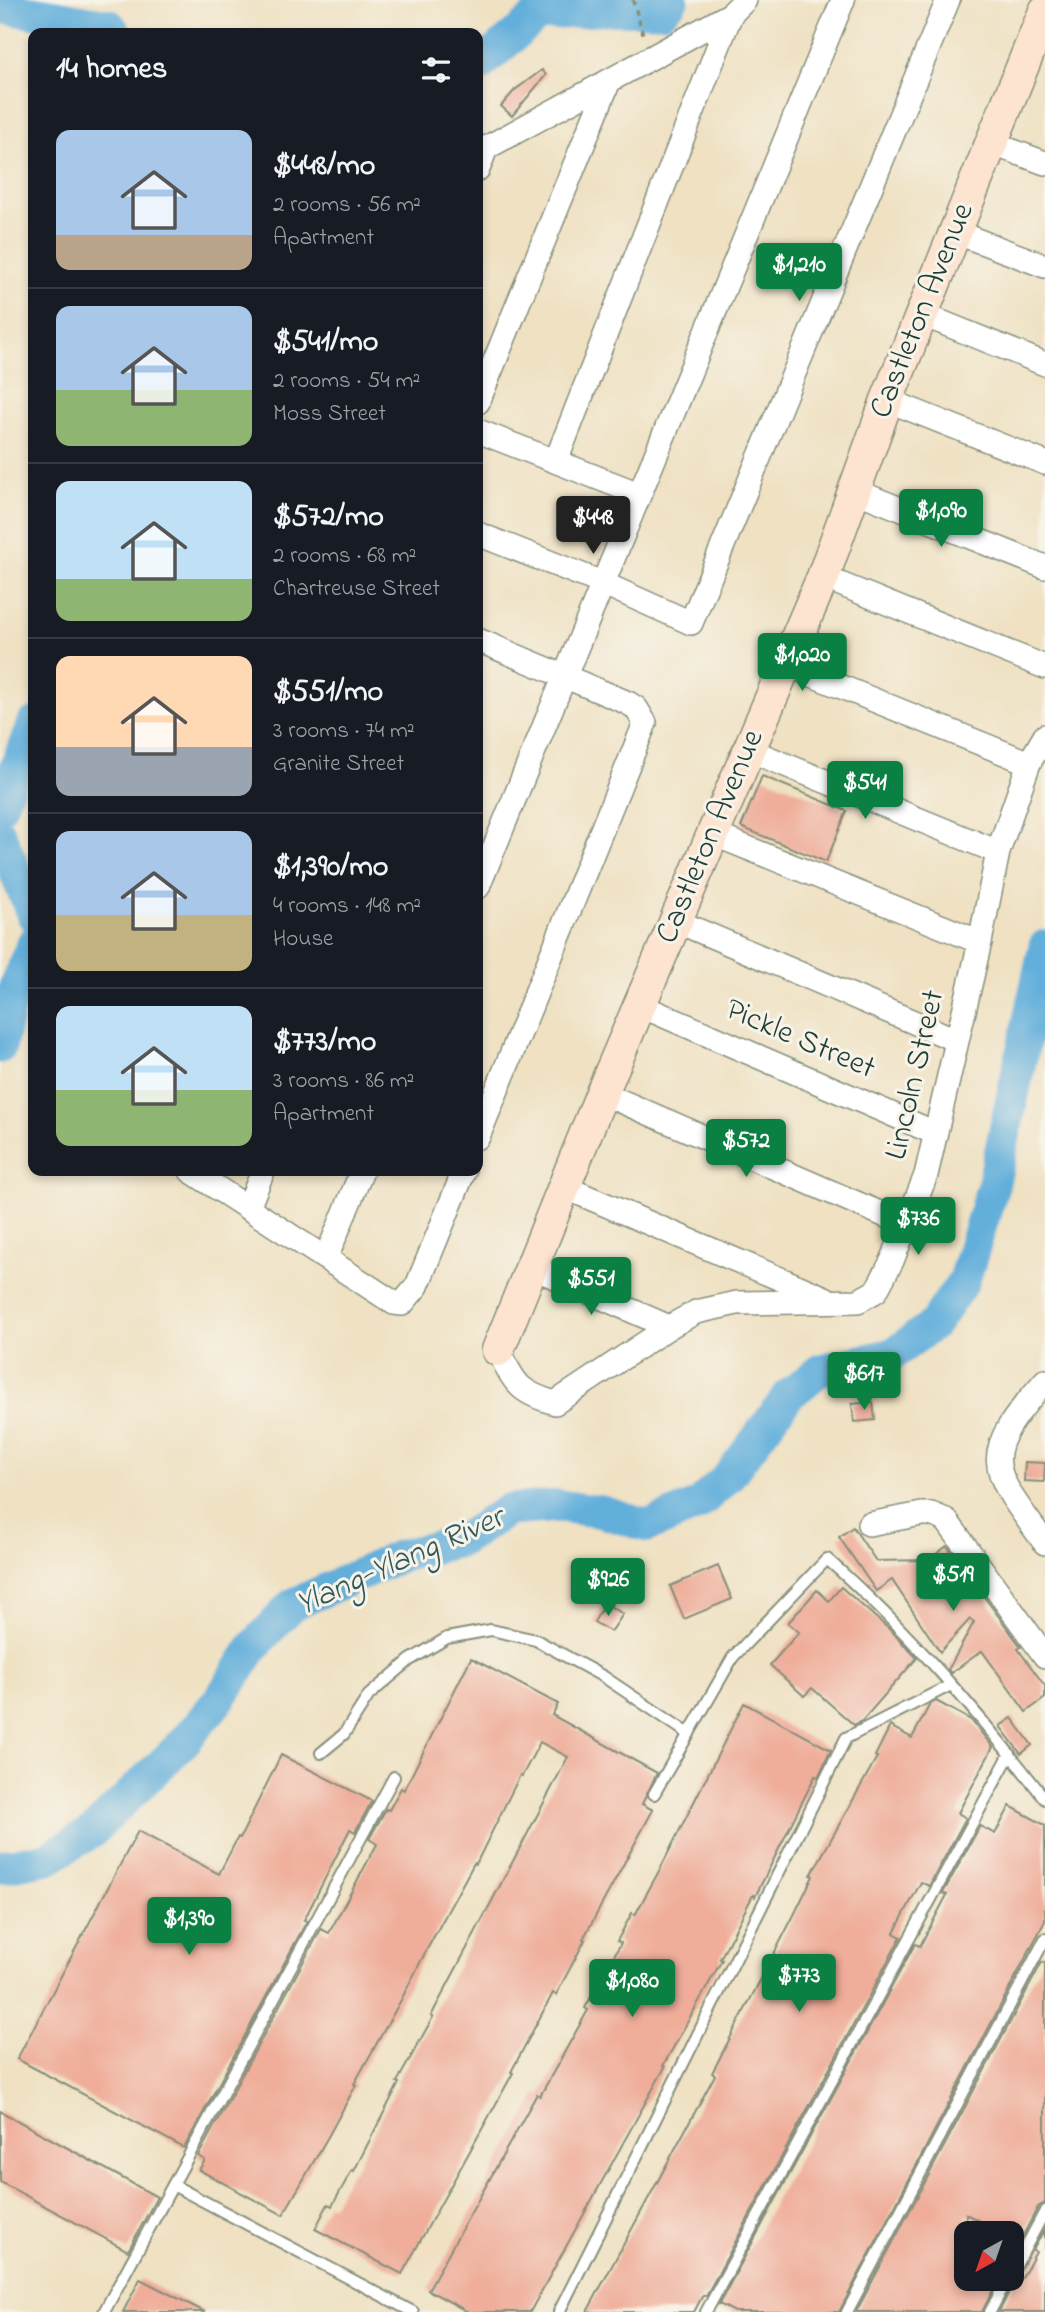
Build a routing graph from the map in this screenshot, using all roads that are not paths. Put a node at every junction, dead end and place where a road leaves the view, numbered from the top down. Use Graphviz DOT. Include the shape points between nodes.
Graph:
graph roads {
  1 [pos="843,0"];
  2 [pos="948,0"];
  3 [pos="738,7"];
  4 [pos="1045,11"];
  5 [pos="1035,61"];
  6 [pos="609,80"];
  7 [pos="991,143"];
  8 [pos="483,156"];
  9 [pos="1045,163"];
  10 [pos="955,232"];
  11 [pos="1045,266"];
  12 [pos="921,314"];
  13 [pos="1045,364"];
  14 [pos="483,390"];
  15 [pos="887,400"];
  16 [pos="483,433"];
  17 [pos="556,461"];
  18 [pos="1045,463"];
  19 [pos="853,490"];
  20 [pos="639,494"];
  21 [pos="483,536"];
  22 [pos="1045,567"];
  23 [pos="823,577"];
  24 [pos="602,583"];
  25 [pos="483,642"];
  26 [pos="785,664"];
  27 [pos="1045,667"];
  28 [pos="564,676"];
  29 [pos="1045,736"];
  30 [pos="749,750"];
  31 [pos="1029,763"];
  32 [pos="713,834"];
  33 [pos="998,852"];
  34 [pos="483,875"];
  35 [pos="676,921"];
  36 [pos="980,942"];
  37 [pos="639,1005"];
  38 [pos="956,1040"];
  39 [pos="602,1093"];
  40 [pos="483,1125"];
  41 [pos="935,1133"];
  42 [pos="199,1176"];
  43 [pos="261,1176"];
  44 [pos="360,1176"];
  45 [pos="462,1176"];
  46 [pos="564,1186"];
  47 [pos="248,1208"];
  48 [pos="907,1225"];
  49 [pos="326,1258"];
  50 [pos="531,1267"];
  51 [pos="834,1302"];
  52 [pos="668,1327"];
  53 [pos="498,1350"];
  54 [pos="1045,1381"];
  55 [pos="869,1524"];
  56 [pos="1045,1542"];
  57 [pos="1045,1656"];
  58 [pos="951,1685"];
  59 [pos="689,1734"];
  60 [pos="321,1753"];
  61 [pos="1010,1754"];
  62 [pos="394,1777"];
  63 [pos="654,1794"];
  64 [pos="1045,1799"];
  65 [pos="1045,1938"];
  66 [pos="173,2185"];
  67 [pos="1045,2211"];
  68 [pos="1024,2250"];
  69 [pos="1002,2291"];
  70 [pos="391,2307"];
  71 [pos="104,2312"];
  72 [pos="413,2312"];
  73 [pos="559,2312"];
  74 [pos="706,2312"];
  75 [pos="847,2312"];
  76 [pos="990,2312"];
  1 -- 20 [label="street"];
  2 -- 24 [label="street" via="691,622"];
  3 -- 6 [label="street"];
  3 -- 17 [label="street"];
  4 -- 5 [label="street, Castleton Avenue"];
  5 -- 7 [label="street, Castleton Avenue"];
  6 -- 8 [label="street" via="486,148"];
  6 -- 14 [label="street"];
  7 -- 9 [label="street"];
  7 -- 10 [label="street, Castleton Avenue"];
  10 -- 11 [label="street"];
  10 -- 12 [label="street, Castleton Avenue"];
  12 -- 13 [label="street"];
  12 -- 15 [label="street, Castleton Avenue"];
  15 -- 18 [label="street"];
  15 -- 19 [label="street, Castleton Avenue"];
  16 -- 17 [label="street"];
  17 -- 20 [label="street"];
  19 -- 22 [label="street"];
  19 -- 23 [label="street, Castleton Avenue"];
  20 -- 24 [label="street"];
  21 -- 24 [label="street"];
  23 -- 26 [label="street, Castleton Avenue"];
  23 -- 27 [label="street"];
  24 -- 28 [label="street"];
  25 -- 28 [label="street"];
  26 -- 30 [label="street, Castleton Avenue"];
  26 -- 31 [label="street"];
  28 -- 34 [label="street"];
  28 -- 40 [label="street" via="628,703 645,723"];
  29 -- 31 [label="street, Lincoln Street"];
  30 -- 32 [label="street, Castleton Avenue"];
  30 -- 33 [label="street"];
  31 -- 33 [label="street, Lincoln Street"];
  32 -- 35 [label="street, Castleton Avenue"];
  32 -- 36 [label="street"];
  33 -- 36 [label="street, Lincoln Street"];
  35 -- 37 [label="street, Castleton Avenue"];
  35 -- 38 [label="street"];
  36 -- 38 [label="street, Lincoln Street"];
  37 -- 39 [label="street, Castleton Avenue"];
  37 -- 41 [label="street, Pickle Street"];
  38 -- 41 [label="street, Lincoln Street"];
  39 -- 46 [label="street, Castleton Avenue"];
  39 -- 48 [label="street"];
  41 -- 48 [label="street, Lincoln Street" via="926,1175"];
  42 -- 47 [label="street"];
  43 -- 47 [label="street"];
  44 -- 49 [label="street"];
  45 -- 49 [label="street" via="417,1286 402,1304"];
  46 -- 50 [label="street, Castleton Avenue"];
  46 -- 51 [label="street"];
  47 -- 49 [label="street"];
  48 -- 51 [label="street, Lincoln Street" via="876,1291 858,1301"];
  50 -- 52 [label="street"];
  50 -- 53 [label="street, Castleton Avenue"];
  51 -- 52 [label="street, Lincoln Street" via="737,1303 696,1312"];
  52 -- 53 [label="street, Lincoln Street" via="555,1403 516,1385"];
  54 -- 56 [label="street" via="1005,1432 998,1449 999,1472 1009,1494"];
  55 -- 57 [label="street" via="922,1514 946,1520"];
  58 -- 59 [label="lane" via="827,1559 733,1657"];
  58 -- 61 [label="lane"];
  58 -- 73 [label="lane" via="846,1738"];
  59 -- 60 [label="lane" via="604,1677 536,1640 492,1630 447,1638 410,1660 369,1695 344,1734"];
  59 -- 63 [label="lane"];
  61 -- 64 [label="lane"];
  61 -- 74 [label="lane"];
  62 -- 66 [label="lane"];
  65 -- 75 [label="lane"];
  66 -- 70 [label="lane"];
  66 -- 71 [label="lane"];
  67 -- 68 [label="lane"];
  69 -- 76 [label="lane"];
  70 -- 72 [label="lane"];
}
